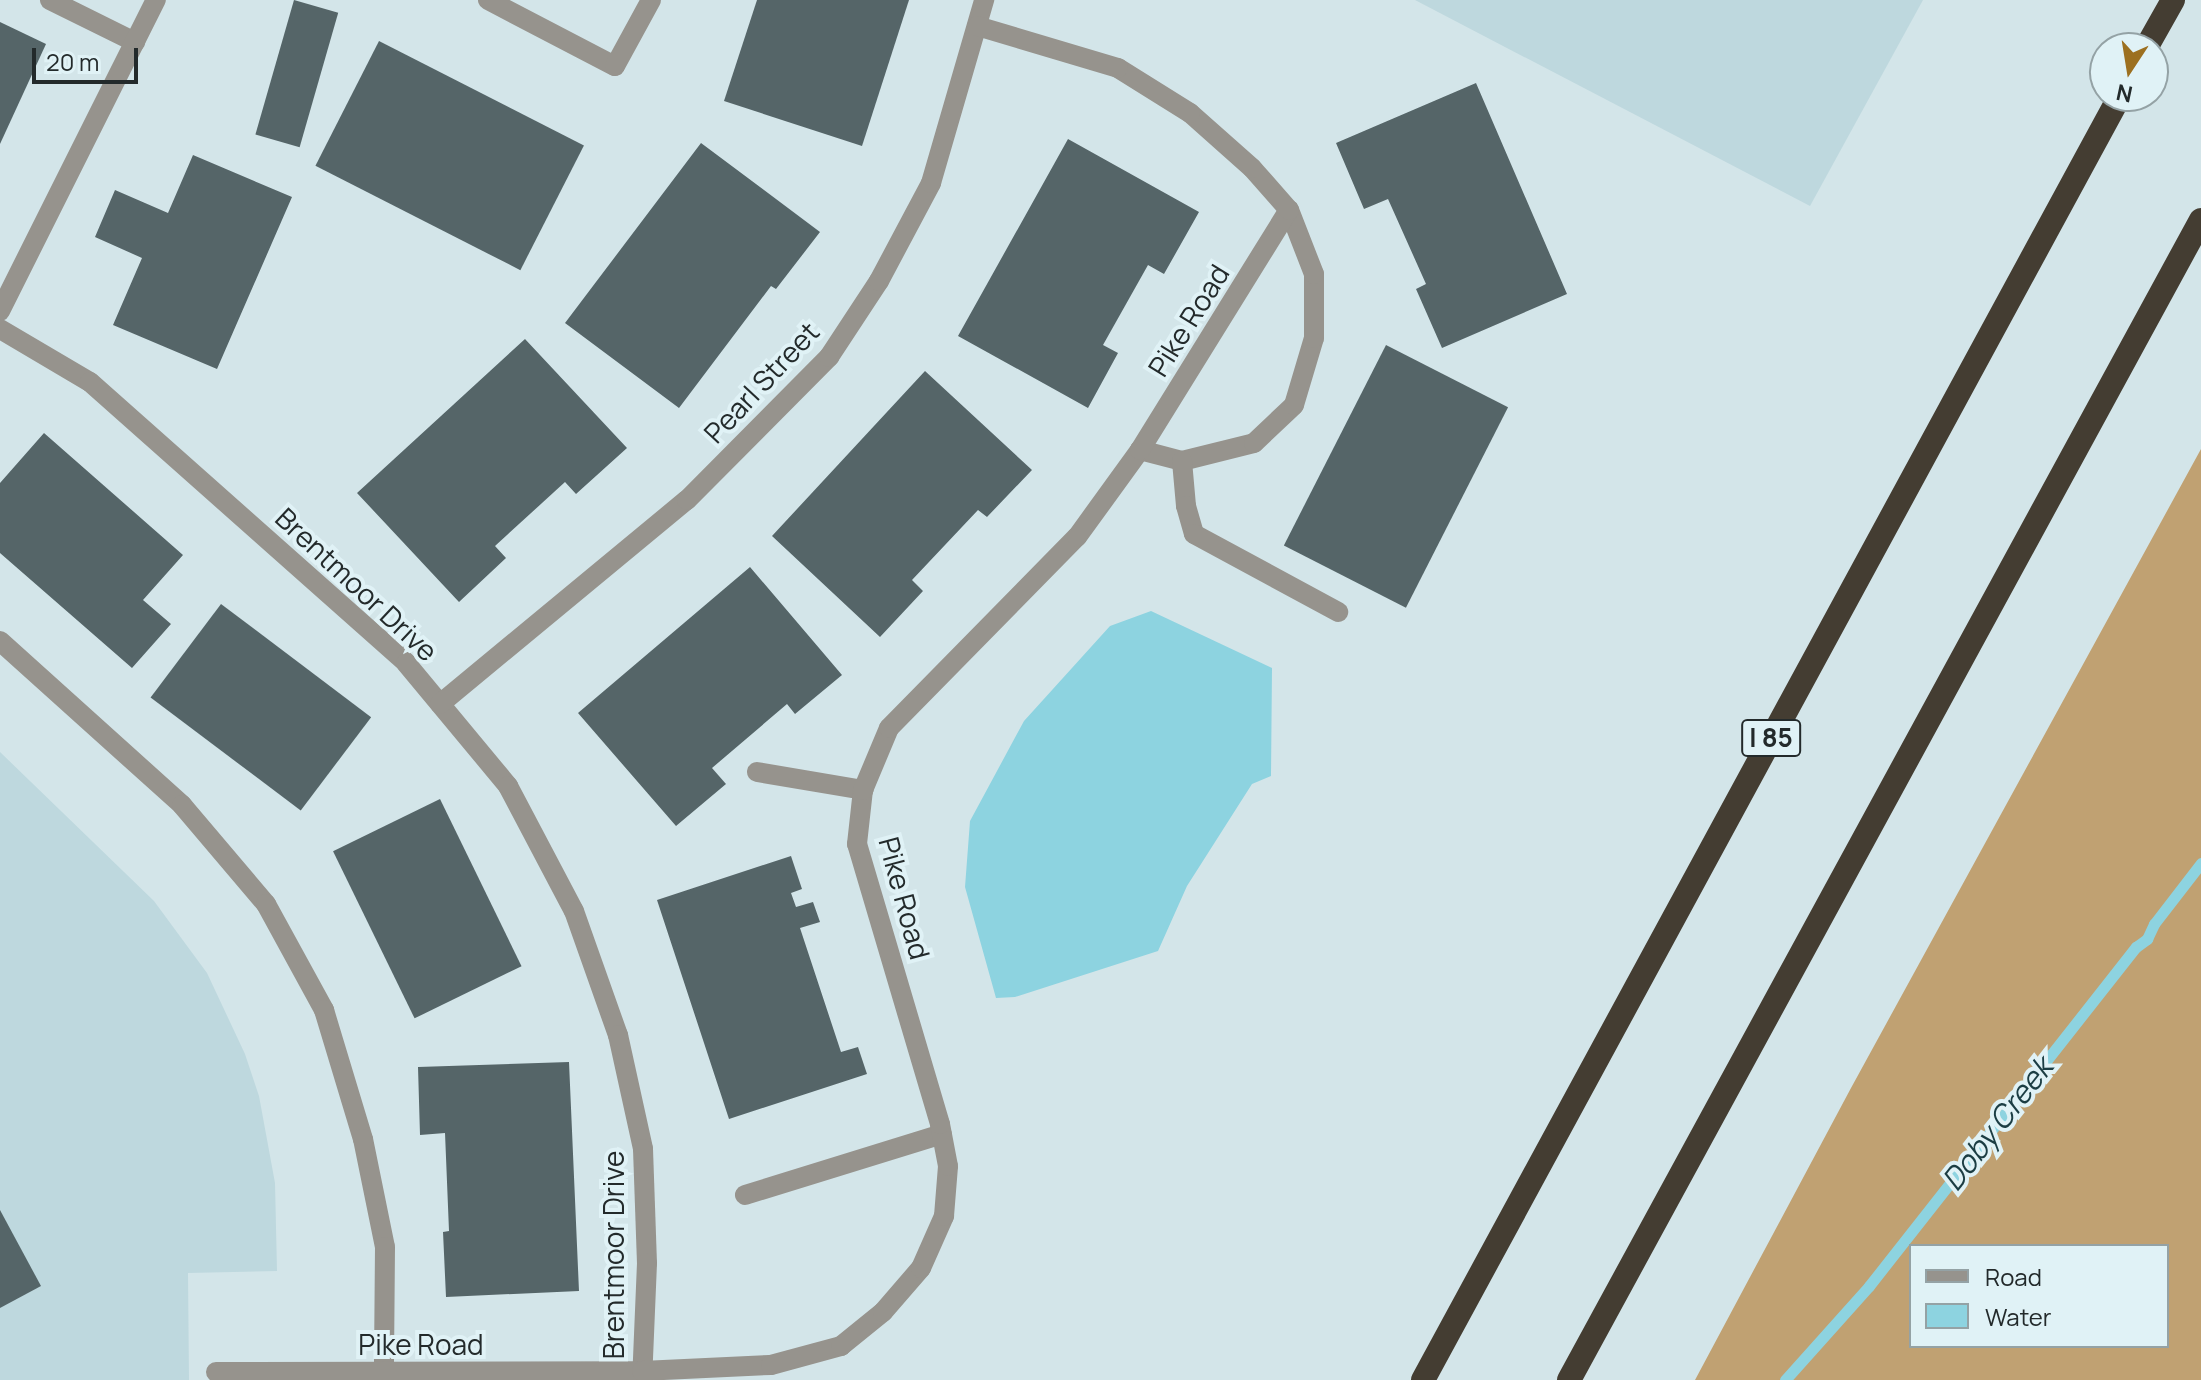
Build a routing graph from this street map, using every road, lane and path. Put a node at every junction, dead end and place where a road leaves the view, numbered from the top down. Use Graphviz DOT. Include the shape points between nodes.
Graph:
graph roads {
  1 [pos="50,0"];
  2 [pos="156,0"];
  3 [pos="488,0"];
  4 [pos="651,0"];
  5 [pos="984,0"];
  6 [pos="2173,0"];
  7 [pos="977,26"];
  8 [pos="2155,32"];
  9 [pos="135,42"];
  10 [pos="2111,112"];
  11 [pos="1289,210"];
  12 [pos="2201,220"];
  13 [pos="0,311"];
  14 [pos="0,329"];
  15 [pos="1140,450"];
  16 [pos="1182,461"];
  17 [pos="1338,612"];
  18 [pos="0,641"];
  19 [pos="440,704"];
  20 [pos="757,772"];
  21 [pos="863,790"];
  22 [pos="942,1134"];
  23 [pos="745,1195"];
  24 [pos="216,1372"];
  25 [pos="384,1372"];
  26 [pos="642,1375"];
  27 [pos="1423,1380"];
  28 [pos="1569,1380"];
  1 -- 9 [label="street"];
  2 -- 9 [label="street"];
  3 -- 4 [label="street" via="615,66"];
  5 -- 7 [label="street, Pearl Street"];
  6 -- 8 [label="highway"];
  7 -- 11 [label="street" via="1118,68 1190,113 1252,168"];
  7 -- 19 [label="street, Pearl Street" via="931,183 879,281 829,357 687,500"];
  9 -- 13 [label="street"];
  10 -- 27 [label="highway, I 85"];
  11 -- 15 [label="street, Pike Road"];
  11 -- 16 [label="street" via="1314,274 1314,338 1294,405 1254,443"];
  12 -- 28 [label="highway"];
  14 -- 19 [label="street, Brentmoor Drive" via="90,382 406,663"];
  15 -- 16 [label="street"];
  15 -- 21 [label="street, Pike Road" via="1077,537 889,728"];
  16 -- 17 [label="street" via="1194,534"];
  18 -- 25 [label="street" via="182,805 266,904 324,1010 363,1139 385,1247"];
  19 -- 26 [label="street, Brentmoor Drive" via="508,786 574,911 618,1035 643,1149 647,1263"];
  20 -- 21 [label="street"];
  21 -- 22 [label="street, Pike Road" via="857,844"];
  22 -- 23 [label="street"];
  22 -- 26 [label="street, Pike Road" via="948,1166 944,1216 921,1268 883,1312 841,1346 771,1365"];
  24 -- 25 [label="street, Pike Road"];
  25 -- 26 [label="street, Pike Road"];
}
